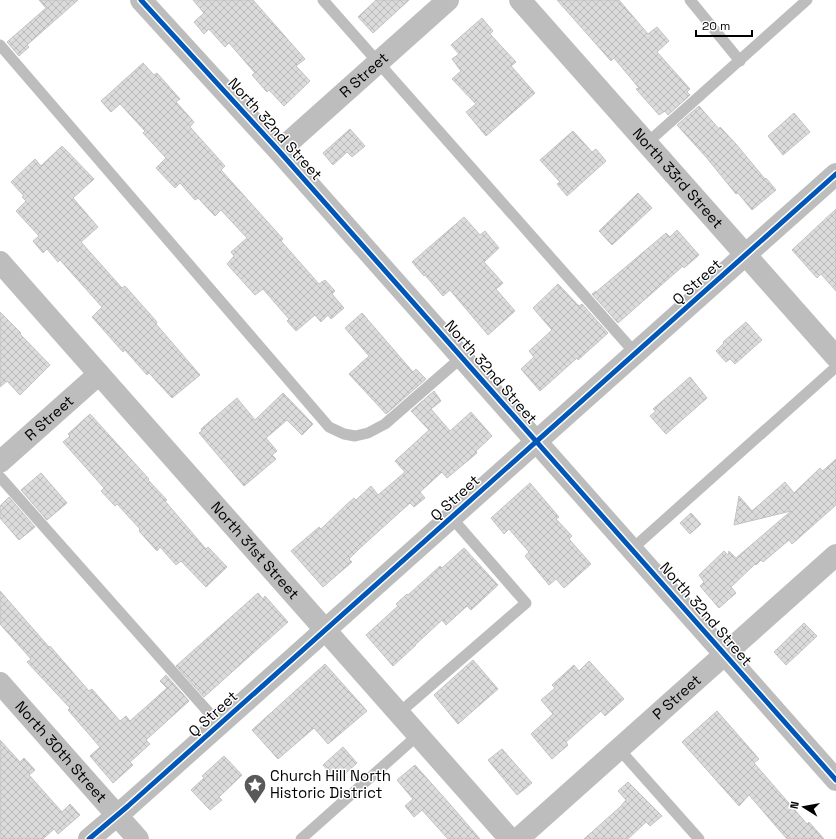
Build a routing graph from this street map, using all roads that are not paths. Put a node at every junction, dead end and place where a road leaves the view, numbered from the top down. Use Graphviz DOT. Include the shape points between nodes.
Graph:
graph roads {
  1 [pos="141,0"];
  2 [pos="323,0"];
  3 [pos="448,0"];
  4 [pos="520,0"];
  5 [pos="690,0"];
  6 [pos="807,0"];
  7 [pos="0,45"];
  8 [pos="740,60"];
  9 [pos="378,63"];
  10 [pos="647,143"];
  11 [pos="279,151"];
  12 [pos="836,174"];
  13 [pos="745,255"];
  14 [pos="0,262"];
  15 [pos="635,353"];
  16 [pos="462,357"];
  17 [pos="836,357"];
  18 [pos="836,367"];
  19 [pos="99,374"];
  20 [pos="536,441"];
  21 [pos="0,462"];
  22 [pos="0,477"];
  23 [pos="451,517"];
  24 [pos="632,549"];
  25 [pos="836,555"];
  26 [pos="325,630"];
  27 [pos="725,654"];
  28 [pos="0,683"];
  29 [pos="399,713"];
  30 [pos="219,724"];
  31 [pos="418,735"];
  32 [pos="619,749"];
  33 [pos="836,780"];
  34 [pos="117,816"];
  35 [pos="89,839"];
  36 [pos="138,839"];
  37 [pos="302,839"];
  38 [pos="510,839"];
  39 [pos="518,839"];
  40 [pos="698,839"];
  1 -- 11 [label="street, North 32nd Street"];
  2 -- 9 [label="lane"];
  3 -- 9 [label="street, R Street"];
  4 -- 10 [label="street, North 33rd Street"];
  5 -- 8 [label="lane"];
  6 -- 8 [label="lane"];
  7 -- 16 [label="lane" via="329,427 355,436 368,433 385,424"];
  8 -- 10 [label="lane"];
  9 -- 11 [label="street, R Street"];
  9 -- 15 [label="lane"];
  10 -- 13 [label="street, North 33rd Street"];
  11 -- 16 [label="street, North 32nd Street"];
  12 -- 13 [label="street, Q Street"];
  13 -- 15 [label="street, Q Street"];
  13 -- 17 [label="street, North 33rd Street"];
  14 -- 19 [label="street, North 31st Street"];
  15 -- 20 [label="street, Q Street"];
  16 -- 20 [label="street, North 32nd Street"];
  18 -- 24 [label="lane"];
  19 -- 21 [label="street, R Street"];
  19 -- 26 [label="street, North 31st Street"];
  20 -- 23 [label="street, Q Street"];
  20 -- 24 [label="street, North 32nd Street"];
  22 -- 30 [label="lane"];
  23 -- 26 [label="street, Q Street"];
  23 -- 29 [label="lane" via="526,603"];
  24 -- 27 [label="street, North 32nd Street"];
  25 -- 27 [label="street, P Street"];
  26 -- 29 [label="street, North 31st Street"];
  26 -- 30 [label="street, Q Street"];
  27 -- 32 [label="street, P Street"];
  27 -- 33 [label="street, North 32nd Street"];
  28 -- 34 [label="street, North 30th Street"];
  29 -- 31 [label="street, North 31st Street"];
  30 -- 34 [label="street, Q Street"];
  31 -- 37 [label="lane"];
  31 -- 38 [label="street, North 31st Street"];
  32 -- 39 [label="street, P Street"];
  32 -- 40 [label="lane"];
  34 -- 35 [label="street, Q Street"];
  34 -- 36 [label="street, North 30th Street"];
}
